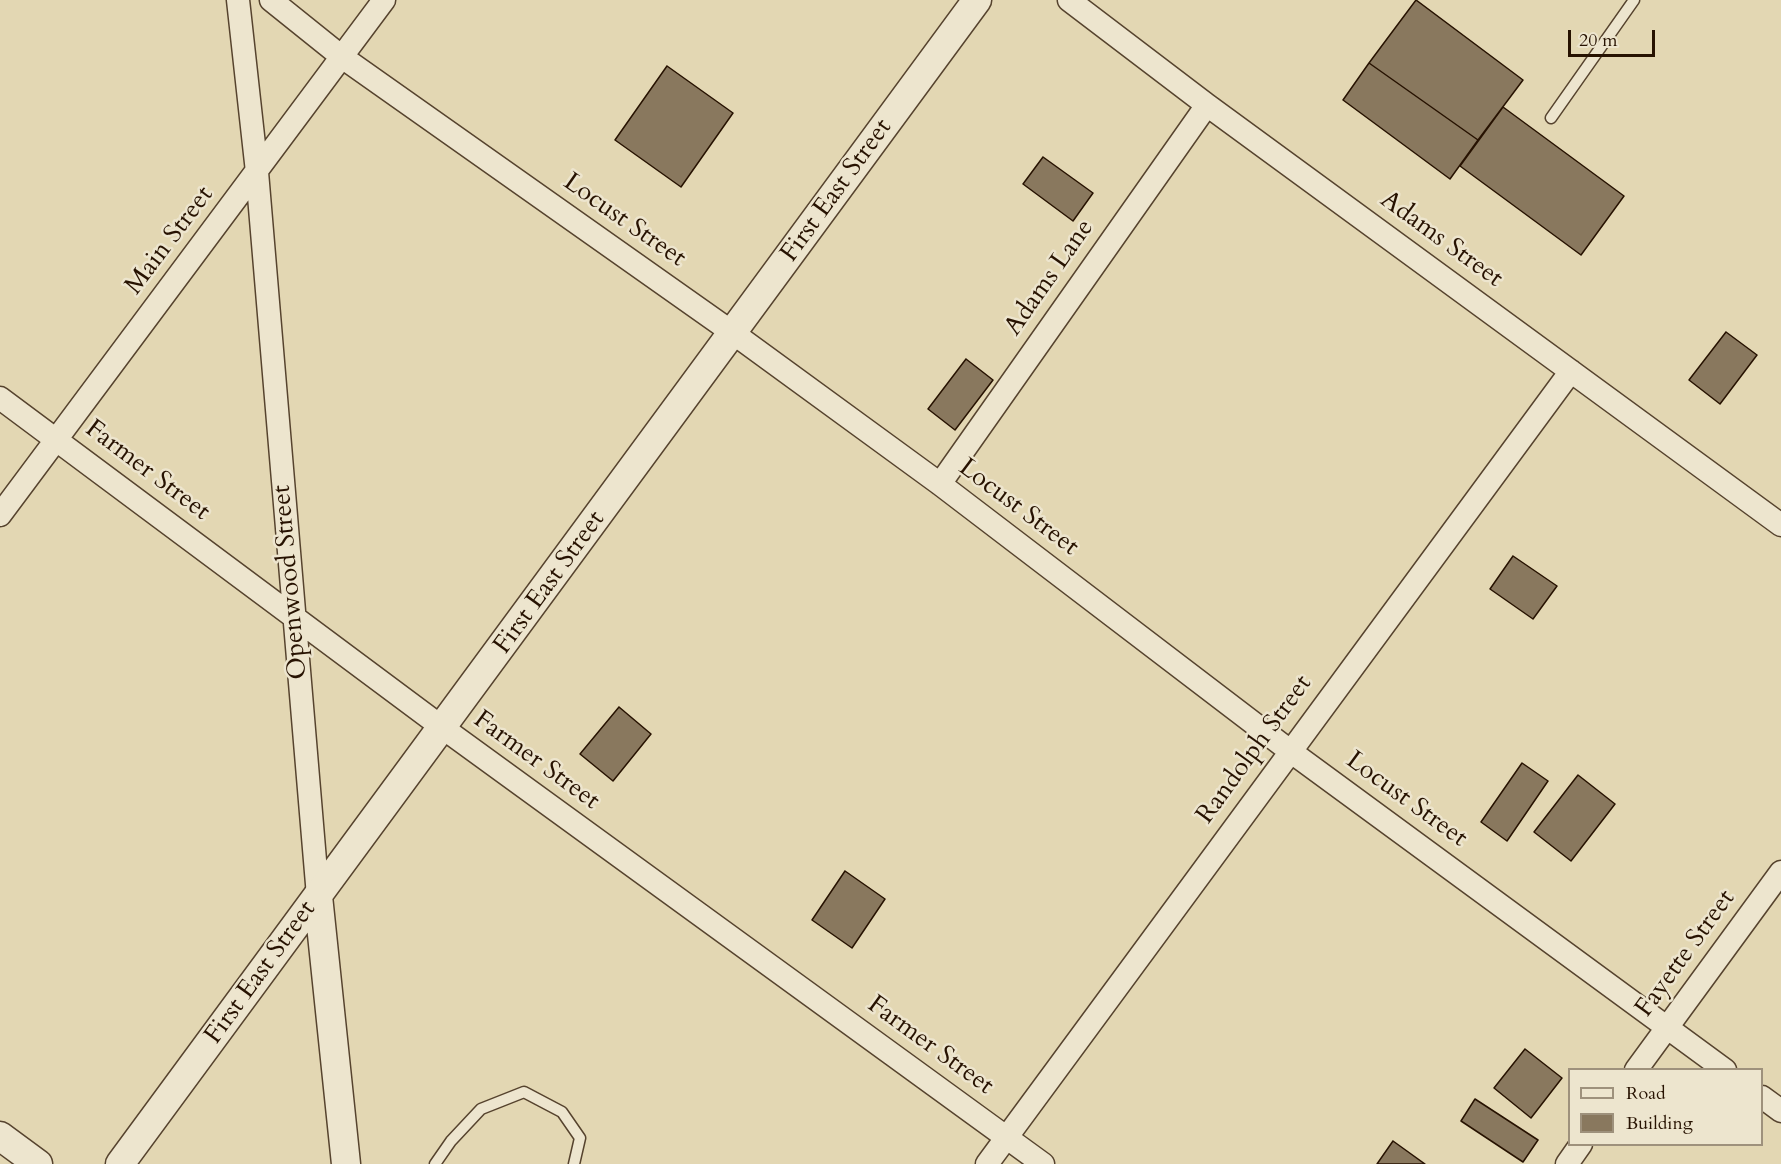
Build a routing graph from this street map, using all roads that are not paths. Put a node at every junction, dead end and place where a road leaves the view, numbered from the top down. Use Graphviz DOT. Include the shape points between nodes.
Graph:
graph roads {
  1 [pos="238,0"];
  2 [pos="271,0"];
  3 [pos="384,0"];
  4 [pos="977,0"];
  5 [pos="1069,0"];
  6 [pos="1634,0"];
  7 [pos="342,57"];
  8 [pos="1207,105"];
  9 [pos="1551,118"];
  10 [pos="257,172"];
  11 [pos="733,333"];
  12 [pos="1571,371"];
  13 [pos="0,398"];
  14 [pos="56,438"];
  15 [pos="940,484"];
  16 [pos="0,515"];
  17 [pos="1781,525"];
  18 [pos="293,617"];
  19 [pos="442,728"];
  20 [pos="1290,751"];
  21 [pos="1781,872"];
  22 [pos="318,896"];
  23 [pos="1667,1027"];
  24 [pos="1637,1068"];
  25 [pos="1722,1068"];
  26 [pos="1763,1098"];
  27 [pos="1781,1111"];
  28 [pos="0,1136"];
  29 [pos="1007,1137"];
  30 [pos="1580,1146"];
  31 [pos="38,1164"];
  32 [pos="120,1164"];
  33 [pos="346,1164"];
  34 [pos="435,1164"];
  35 [pos="574,1164"];
  36 [pos="987,1164"];
  37 [pos="1043,1164"];
  38 [pos="1567,1164"];
  1 -- 10 [label="street, Openwood Street"];
  2 -- 7 [label="street, Locust Street"];
  3 -- 7 [label="street, Main Street"];
  4 -- 11 [label="street, First East Street"];
  5 -- 8 [label="street, Adams Street"];
  6 -- 9 [label="lane"];
  7 -- 10 [label="street, Main Street"];
  7 -- 11 [label="street, Locust Street"];
  8 -- 12 [label="street, Adams Street"];
  8 -- 15 [label="street, Adams Lane"];
  10 -- 14 [label="street, Main Street"];
  10 -- 18 [label="street, Openwood Street"];
  11 -- 15 [label="street, Locust Street"];
  11 -- 19 [label="street, First East Street"];
  12 -- 17 [label="street, Adams Street"];
  12 -- 20 [label="street, Randolph Street"];
  13 -- 14 [label="street, Farmer Street"];
  14 -- 16 [label="street, Main Street"];
  14 -- 18 [label="street, Farmer Street"];
  15 -- 20 [label="street, Locust Street"];
  18 -- 19 [label="street, Farmer Street"];
  18 -- 22 [label="street, Openwood Street"];
  19 -- 22 [label="street, First East Street"];
  19 -- 29 [label="street, Farmer Street"];
  20 -- 23 [label="street, Locust Street"];
  20 -- 29 [label="street, Randolph Street"];
  21 -- 23 [label="street, Fayette Street"];
  22 -- 32 [label="street, First East Street"];
  22 -- 33 [label="street, Openwood Street"];
  23 -- 24 [label="street, Fayette Street"];
  23 -- 25 [label="street, Locust Street"];
  26 -- 27 [label="street"];
  28 -- 31 [label="street"];
  29 -- 36 [label="street, Randolph Street"];
  29 -- 37 [label="street, Farmer Street"];
  30 -- 38 [label="street"];
  34 -- 35 [label="lane" via="481,1109 524,1092 562,1112 568,1120 580,1138"];
}
